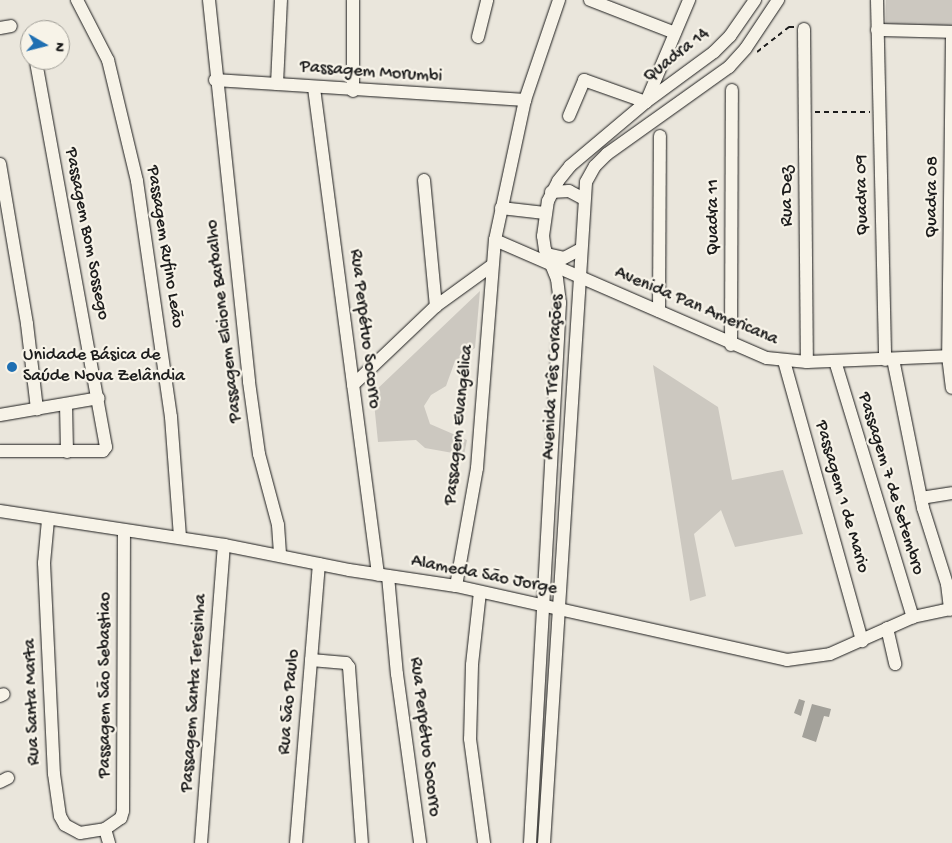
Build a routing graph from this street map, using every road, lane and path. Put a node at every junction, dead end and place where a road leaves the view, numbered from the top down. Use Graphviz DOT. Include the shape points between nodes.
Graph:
graph roads {
  1 [pos="77,0"];
  2 [pos="209,0"];
  3 [pos="281,0"];
  4 [pos="353,0"];
  5 [pos="487,0"];
  6 [pos="559,0"];
  7 [pos="689,0"];
  8 [pos="755,0"];
  9 [pos="778,0"];
  10 [pos="877,0"];
  11 [pos="598,2"];
  12 [pos="804,29"];
  13 [pos="877,30"];
  14 [pos="952,32"];
  15 [pos="675,33"];
  16 [pos="478,36"];
  17 [pos="952,38"];
  18 [pos="755,54"];
  19 [pos="38,70"];
  20 [pos="215,80"];
  21 [pos="278,84"];
  22 [pos="314,88"];
  23 [pos="732,90"];
  24 [pos="354,91"];
  25 [pos="525,100"];
  26 [pos="646,102"];
  27 [pos="805,112"];
  28 [pos="879,112"];
  29 [pos="569,116"];
  30 [pos="660,136"];
  31 [pos="0,167"];
  32 [pos="424,180"];
  33 [pos="551,192"];
  34 [pos="584,199"];
  35 [pos="501,208"];
  36 [pos="545,213"];
  37 [pos="495,240"];
  38 [pos="579,250"];
  39 [pos="546,254"];
  40 [pos="491,266"];
  41 [pos="552,267"];
  42 [pos="578,277"];
  43 [pos="436,306"];
  44 [pos="659,311"];
  45 [pos="731,345"];
  46 [pos="950,360"];
  47 [pos="784,361"];
  48 [pos="835,361"];
  49 [pos="807,362"];
  50 [pos="891,362"];
  51 [pos="353,385"];
  52 [pos="952,388"];
  53 [pos="99,398"];
  54 [pos="66,404"];
  55 [pos="37,410"];
  56 [pos="0,415"];
  57 [pos="0,451"];
  58 [pos="66,452"];
  59 [pos="952,493"];
  60 [pos="921,498"];
  61 [pos="0,512"];
  62 [pos="48,520"];
  63 [pos="124,532"];
  64 [pos="180,538"];
  65 [pos="224,545"];
  66 [pos="280,555"];
  67 [pos="319,564"];
  68 [pos="383,575"];
  69 [pos="456,586"];
  70 [pos="480,592"];
  71 [pos="544,606"];
  72 [pos="558,608"];
  73 [pos="951,610"];
  74 [pos="913,617"];
  75 [pos="887,628"];
  76 [pos="862,641"];
  77 [pos="311,660"];
  78 [pos="894,664"];
  79 [pos="105,830"];
  80 [pos="109,843"];
  81 [pos="201,843"];
  82 [pos="296,843"];
  83 [pos="362,843"];
  84 [pos="420,843"];
  85 [pos="484,843"];
  86 [pos="530,843"];
  87 [pos="544,843"];
  1 -- 64 [label="street, Passagem Rufino Leão" via="108,60 137,181 171,417"];
  2 -- 20 [label="street, Passagem Elcione Barbalho"];
  3 -- 21 [label="street"];
  4 -- 24 [label="street"];
  5 -- 16 [label="street"];
  6 -- 25 [label="street, Passagem Evangélica"];
  7 -- 15 [label="street"];
  8 -- 26 [label="street, Quadra 14" via="730,36 714,52"];
  9 -- 34 [label="street, Avenida Três Corações" via="746,48 729,67 595,166 586,182"];
  10 -- 13 [label="street, Quadra 09"];
  11 -- 15 [label="street"];
  12 -- 18 [label="path" via="789,27"];
  12 -- 27 [label="street, Rua Dez"];
  13 -- 14 [label="street"];
  13 -- 28 [label="street, Quadra 09"];
  15 -- 26 [label="street"];
  17 -- 46 [label="street, Quadra 08"];
  19 -- 53 [label="street, Passagem Bom Sossego"];
  20 -- 21 [label="street, Passagem Morumbi"];
  20 -- 66 [label="street, Passagem Elcione Barbalho" via="249,382 260,454 278,525"];
  21 -- 22 [label="street, Passagem Morumbi"];
  22 -- 24 [label="street, Passagem Morumbi"];
  22 -- 51 [label="street, Rua Perpétuo Socorro"];
  23 -- 45 [label="street, Quadra 11"];
  24 -- 25 [label="street, Passagem Morumbi"];
  25 -- 35 [label="street, Passagem Evangélica"];
  26 -- 29 [label="street, Quadra 14" via="584,80"];
  26 -- 33 [label="street, Avenida Três Corações" via="570,166"];
  27 -- 28 [label="path"];
  27 -- 49 [label="street, Rua Dez"];
  28 -- 50 [label="street, Quadra 09"];
  30 -- 44 [label="street"];
  31 -- 55 [label="street" via="27,324"];
  32 -- 43 [label="street"];
  33 -- 34 [label="street" via="569,191"];
  33 -- 36 [label="street, Avenida Três Corações"];
  34 -- 38 [label="street, Avenida Três Corações"];
  35 -- 36 [label="street"];
  35 -- 37 [label="street, Passagem Evangélica"];
  36 -- 39 [label="street, Avenida Três Corações"];
  37 -- 40 [label="street, Passagem Evangélica"];
  37 -- 41 [label="street, Avenida Pan Americana"];
  38 -- 39 [label="street" via="564,258"];
  38 -- 42 [label="street, Avenida Três Corações"];
  39 -- 41 [label="street, Avenida Três Corações"];
  40 -- 43 [label="street"];
  40 -- 69 [label="street, Passagem Evangélica" via="476,468"];
  41 -- 42 [label="street, Avenida Pan Americana"];
  41 -- 71 [label="street, Avenida Três Corações" via="560,304"];
  42 -- 44 [label="street, Avenida Pan Americana"];
  42 -- 72 [label="street, Avenida Três Corações"];
  43 -- 51 [label="street"];
  44 -- 45 [label="street, Avenida Pan Americana"];
  45 -- 47 [label="street, Avenida Pan Americana"];
  46 -- 50 [label="street, Avenida Pan Americana"];
  46 -- 52 [label="street, Quadra 08"];
  47 -- 49 [label="street, Avenida Pan Americana"];
  47 -- 76 [label="street, Passagem 1 de Mario"];
  48 -- 49 [label="street, Avenida Pan Americana"];
  48 -- 50 [label="street, Avenida Pan Americana"];
  48 -- 74 [label="street, Passagem 7 de Setembro"];
  50 -- 60 [label="street, Quadra 09"];
  51 -- 68 [label="street, Rua Perpétuo Socorro"];
  53 -- 54 [label="street"];
  53 -- 58 [label="street, Passagem Bom Sossego" via="106,444 103,451"];
  54 -- 55 [label="street"];
  54 -- 58 [label="street"];
  55 -- 56 [label="street"];
  57 -- 58 [label="street"];
  59 -- 60 [label="street"];
  60 -- 73 [label="street, Quadra 09"];
  61 -- 62 [label="street, Alameda São Jorge"];
  62 -- 63 [label="street, Alameda São Jorge"];
  62 -- 79 [label="street, Rua Santa Marta" via="44,563 54,774 60,816 74,832"];
  63 -- 64 [label="street, Alameda São Jorge"];
  63 -- 79 [label="street, Passagem São Sebastiao" via="123,811 121,818"];
  64 -- 65 [label="street, Alameda São Jorge"];
  65 -- 66 [label="street, Alameda São Jorge"];
  65 -- 81 [label="street, Passagem Santa Teresinha"];
  66 -- 67 [label="street, Alameda São Jorge"];
  67 -- 68 [label="street, Alameda São Jorge"];
  67 -- 77 [label="street, Rua São Paulo"];
  68 -- 69 [label="street, Alameda São Jorge"];
  68 -- 84 [label="street, Rua Perpétuo Socorro"];
  69 -- 70 [label="street, Alameda São Jorge"];
  70 -- 71 [label="street, Alameda São Jorge"];
  70 -- 85 [label="street" via="472,665 470,739"];
  71 -- 72 [label="street, Alameda São Jorge"];
  71 -- 86 [label="street, Avenida Três Corações"];
  72 -- 76 [label="street, Alameda São Jorge" via="776,659 802,660 830,654"];
  72 -- 87 [label="street, Avenida Três Corações"];
  73 -- 74 [label="street, Alameda São Jorge"];
  74 -- 75 [label="street, Alameda São Jorge"];
  75 -- 76 [label="street, Alameda São Jorge"];
  75 -- 78 [label="street"];
  77 -- 82 [label="street, Rua São Paulo"];
  77 -- 83 [label="street" via="346,663 349,667"];
  79 -- 80 [label="street"];
}
